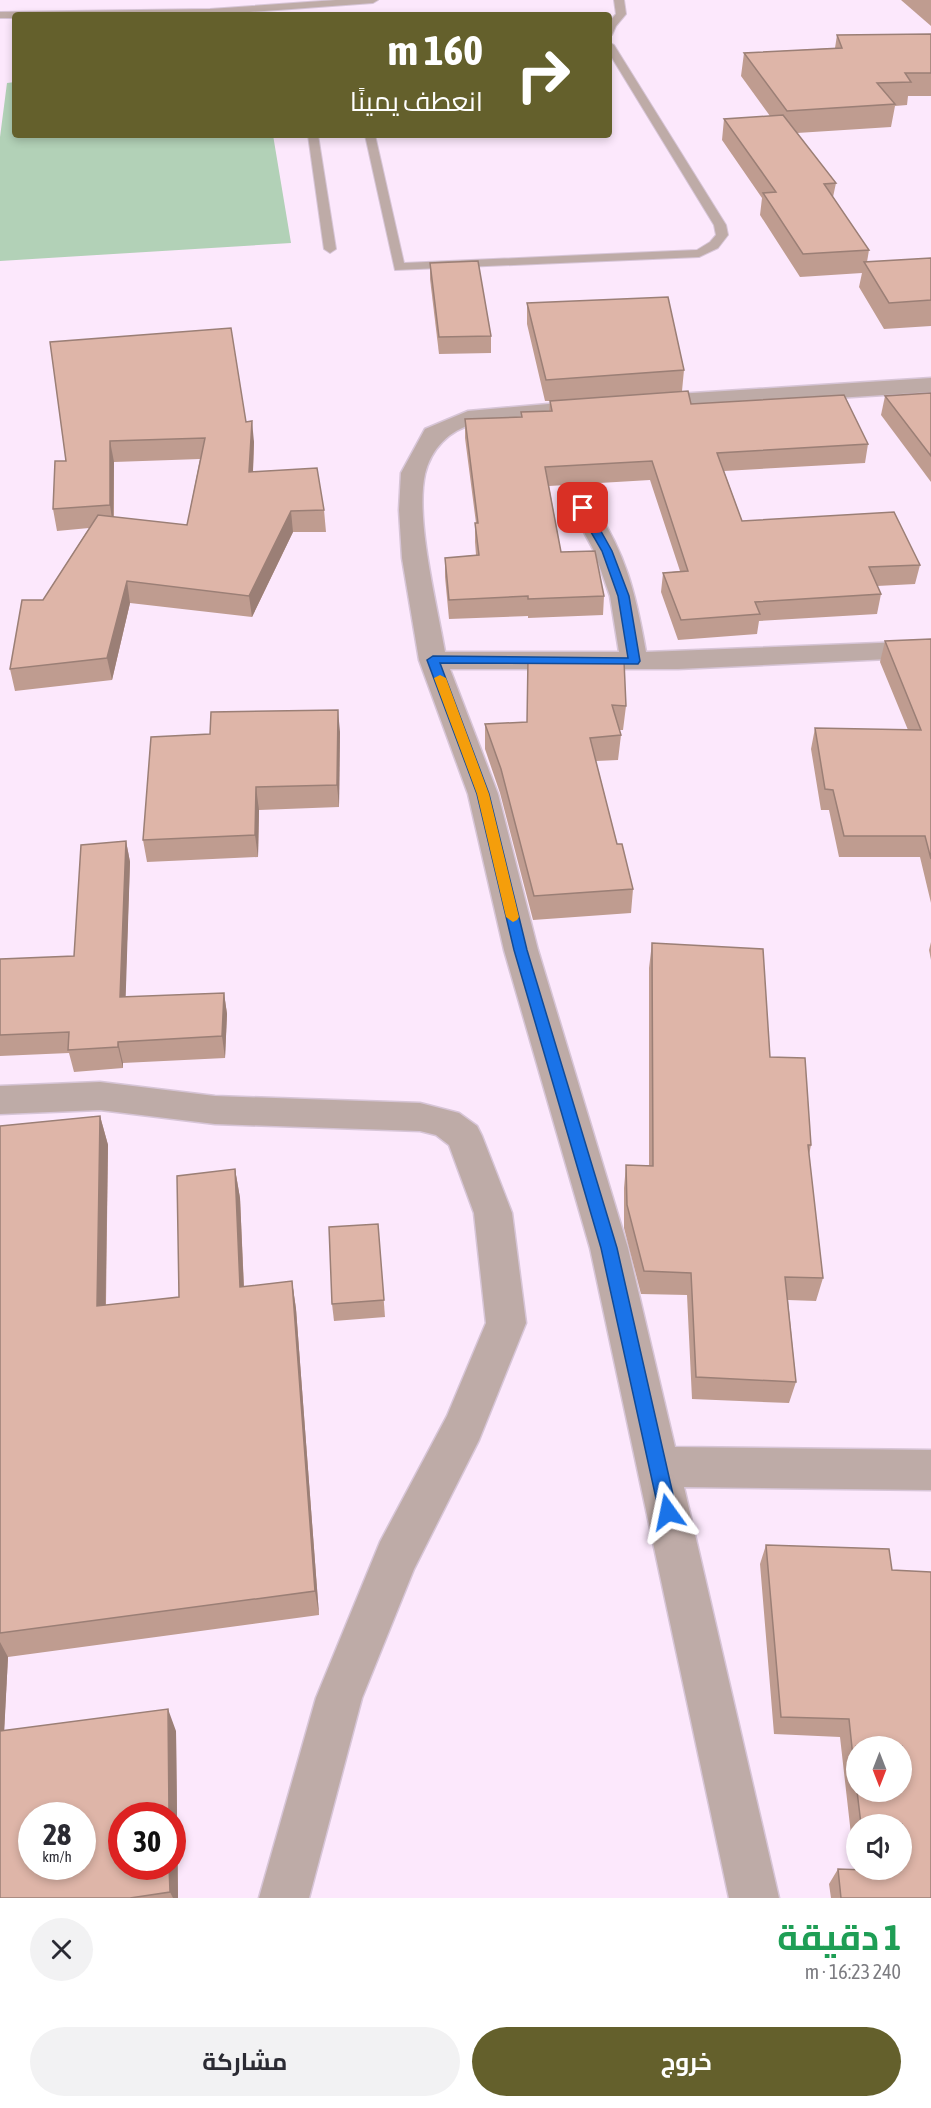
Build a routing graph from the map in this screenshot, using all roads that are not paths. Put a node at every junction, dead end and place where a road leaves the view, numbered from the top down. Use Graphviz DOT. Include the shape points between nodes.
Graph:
graph roads {
  1 [pos="373,0"];
  2 [pos="619,0"];
  3 [pos="341,2"];
  4 [pos="294,11"];
  5 [pos="210,12"];
  6 [pos="343,12"];
  7 [pos="612,21"];
  8 [pos="612,50"];
  9 [pos="312,138"];
  10 [pos="371,138"];
  11 [pos="330,249"];
  12 [pos="931,385"];
  13 [pos="583,508"];
  14 [pos="931,650"];
  15 [pos="433,660"];
  16 [pos="634,661"];
  17 [pos="0,1100"];
  18 [pos="658,1467"];
  19 [pos="931,1470"];
  20 [pos="284,1898"];
  21 [pos="754,1898"];
  1 -- 3 [label="lane"];
  2 -- 7 [label="lane" via="621,14"];
  3 -- 4 [label="lane"];
  3 -- 6 [label="lane"];
  4 -- 5 [label="lane"];
  8 -- 10 [label="lane" via="720,225 722,235 699,253 399,267"];
  9 -- 11 [label="lane"];
  12 -- 15 [label="street" via="468,418 433,434 413,473 411,510 415,558"];
  13 -- 16 [label="street" via="607,551 623,596"];
  14 -- 16 [label="street"];
  15 -- 16 [label="street"];
  15 -- 18 [label="street" via="483,794 520,950 609,1248"];
  17 -- 20 [label="street" via="100,1096 215,1110 429,1119 446,1123 464,1136 493,1213 506,1323 464,1426 396,1557 339,1698"];
  18 -- 19 [label="street"];
  18 -- 21 [label="street"];
}
